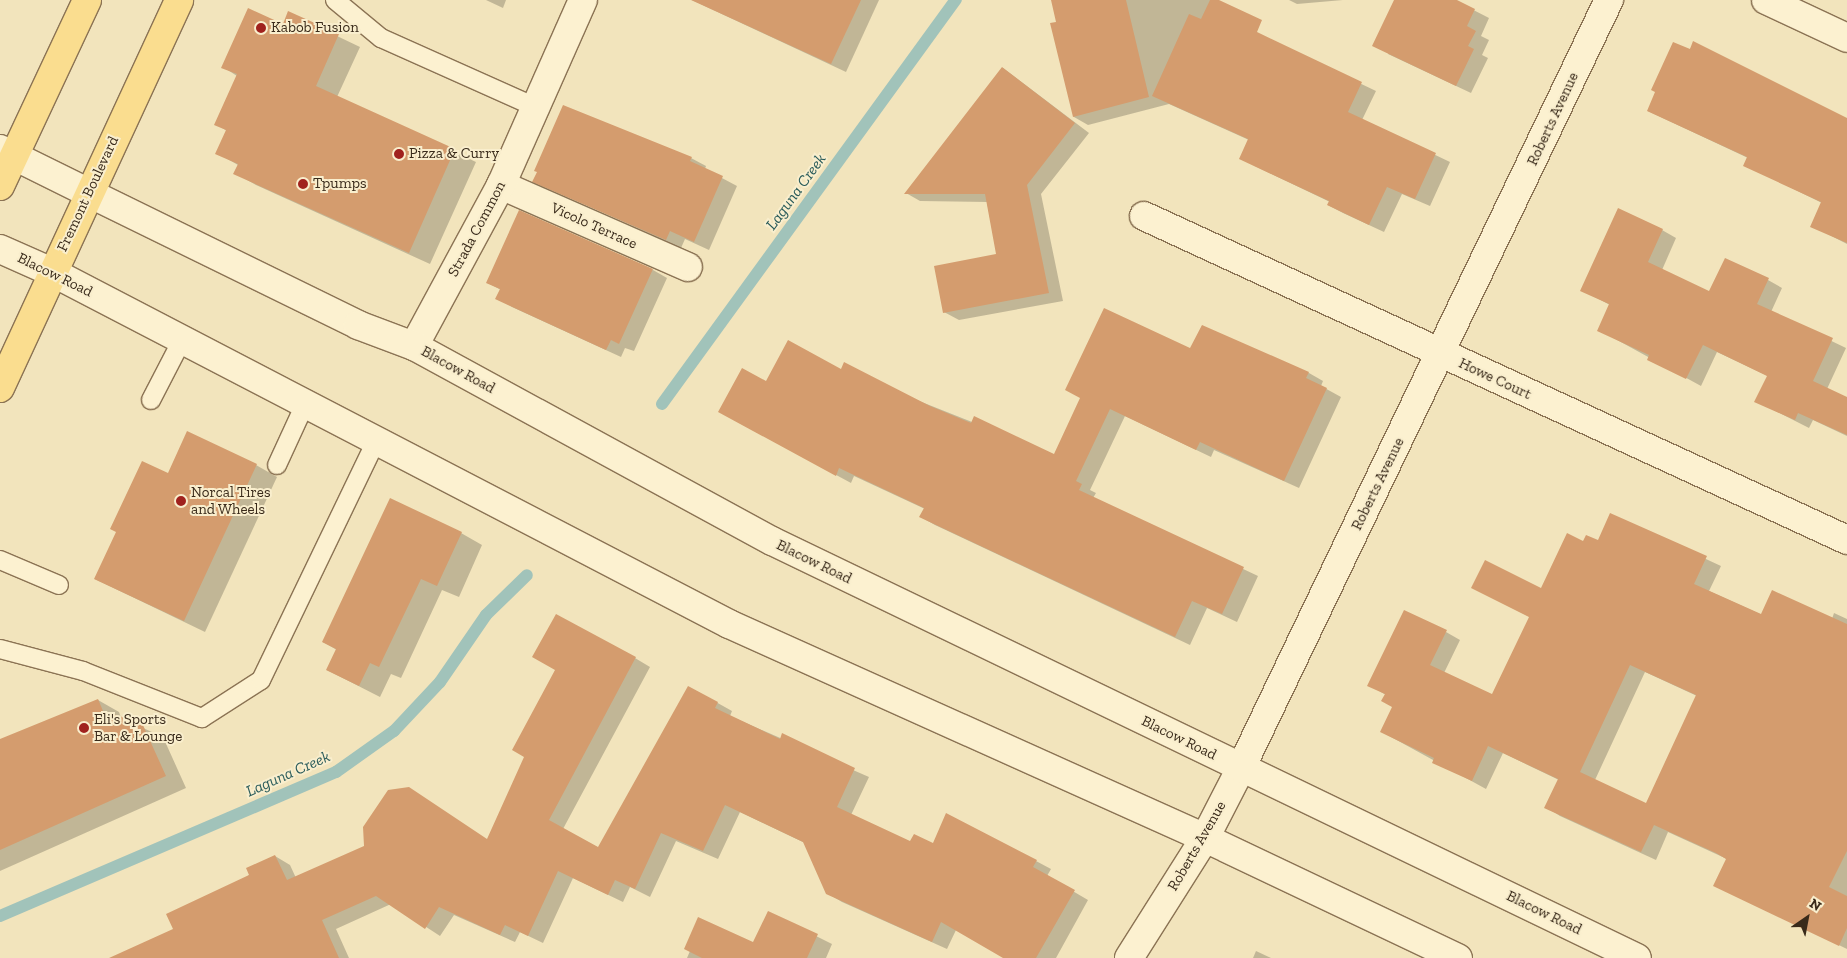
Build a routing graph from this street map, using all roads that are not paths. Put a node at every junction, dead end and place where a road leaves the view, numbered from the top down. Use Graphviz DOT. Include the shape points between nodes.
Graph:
graph roads {
  1 [pos="87,0"];
  2 [pos="179,0"];
  3 [pos="335,0"];
  4 [pos="583,0"];
  5 [pos="1609,0"];
  6 [pos="1766,0"];
  7 [pos="1847,38"];
  8 [pos="535,108"];
  9 [pos="8,153"];
  10 [pos="501,185"];
  11 [pos="0,186"];
  12 [pos="89,193"];
  13 [pos="1144,216"];
  14 [pos="0,249"];
  15 [pos="688,268"];
  16 [pos="52,272"];
  17 [pos="182,340"];
  18 [pos="414,346"];
  19 [pos="1441,354"];
  20 [pos="0,388"];
  21 [pos="151,400"];
  22 [pos="305,404"];
  23 [pos="376,441"];
  24 [pos="277,465"];
  25 [pos="1847,540"];
  26 [pos="0,560"];
  27 [pos="59,586"];
  28 [pos="0,649"];
  29 [pos="1241,768"];
  30 [pos="1205,838"];
  31 [pos="1129,958"];
  32 [pos="1458,958"];
  33 [pos="1637,958"];
  1 -- 9 [label="main road"];
  2 -- 12 [label="main road, Fremont Boulevard"];
  3 -- 8 [label="lane" via="381,38"];
  4 -- 8 [label="street, Strada Common"];
  5 -- 19 [label="street, Roberts Avenue"];
  6 -- 7 [label="street"];
  8 -- 10 [label="street, Strada Common"];
  9 -- 11 [label="main road"];
  9 -- 12 [label="street, Blacow Road"];
  10 -- 15 [label="street, Vicolo Terrace"];
  10 -- 18 [label="street, Strada Common"];
  12 -- 16 [label="main road, Fremont Boulevard"];
  12 -- 18 [label="street, Blacow Road" via="358,326"];
  13 -- 19 [label="street, Howe Court"];
  14 -- 16 [label="street, Blacow Road"];
  16 -- 17 [label="street, Blacow Road"];
  16 -- 20 [label="main road, Fremont Boulevard"];
  17 -- 21 [label="lane"];
  17 -- 22 [label="street, Blacow Road"];
  18 -- 29 [label="street, Blacow Road" via="772,541"];
  19 -- 25 [label="street, Howe Court"];
  19 -- 29 [label="street, Roberts Avenue"];
  22 -- 23 [label="street, Blacow Road"];
  22 -- 24 [label="lane"];
  23 -- 28 [label="lane" via="262,680 202,718 83,671"];
  23 -- 30 [label="street, Blacow Road" via="729,624"];
  26 -- 27 [label="lane"];
  29 -- 30 [label="street, Roberts Avenue"];
  29 -- 33 [label="street, Blacow Road"];
  30 -- 31 [label="street, Roberts Avenue"];
  30 -- 32 [label="street, Blacow Road"];
}
